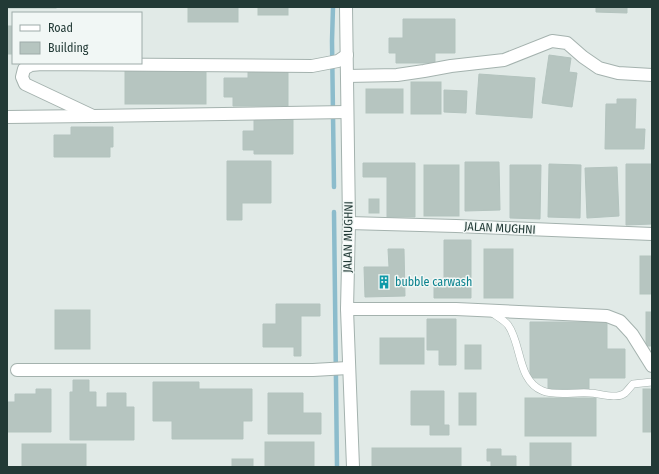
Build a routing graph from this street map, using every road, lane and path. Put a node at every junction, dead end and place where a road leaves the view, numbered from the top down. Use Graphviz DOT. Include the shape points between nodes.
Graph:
graph roads {
  1 [pos="346,7"];
  2 [pos="337,60"];
  3 [pos="347,76"];
  4 [pos="652,76"];
  5 [pos="345,112"];
  6 [pos="93,116"];
  7 [pos="7,117"];
  8 [pos="349,223"];
  9 [pos="652,234"];
  10 [pos="347,309"];
  11 [pos="489,310"];
  12 [pos="652,366"];
  13 [pos="348,368"];
  14 [pos="17,370"];
  15 [pos="652,382"];
  16 [pos="353,467"];
  1 -- 2 [label="street, JALAN MUGHNI"];
  2 -- 3 [label="street, JALAN MUGHNI"];
  2 -- 6 [label="street" via="312,66 42,64 24,69 22,77 25,84"];
  3 -- 4 [label="street" via="397,74 504,60 552,41 567,43 599,68 618,73"];
  3 -- 5 [label="street, JALAN MUGHNI"];
  5 -- 6 [label="street"];
  5 -- 8 [label="street, JALAN MUGHNI"];
  6 -- 7 [label="street"];
  8 -- 9 [label="street, JALAN MUGHNI"];
  8 -- 10 [label="street, JALAN MUGHNI"];
  10 -- 11 [label="street"];
  10 -- 13 [label="street, JALAN MUGHNI"];
  11 -- 12 [label="street" via="607,316 620,321 632,334"];
  11 -- 15 [label="lane" via="507,324 514,335 523,369 534,386 544,391 614,396 624,394 633,384"];
  13 -- 14 [label="street"];
  13 -- 16 [label="street, JALAN MUGHNI"];
}
